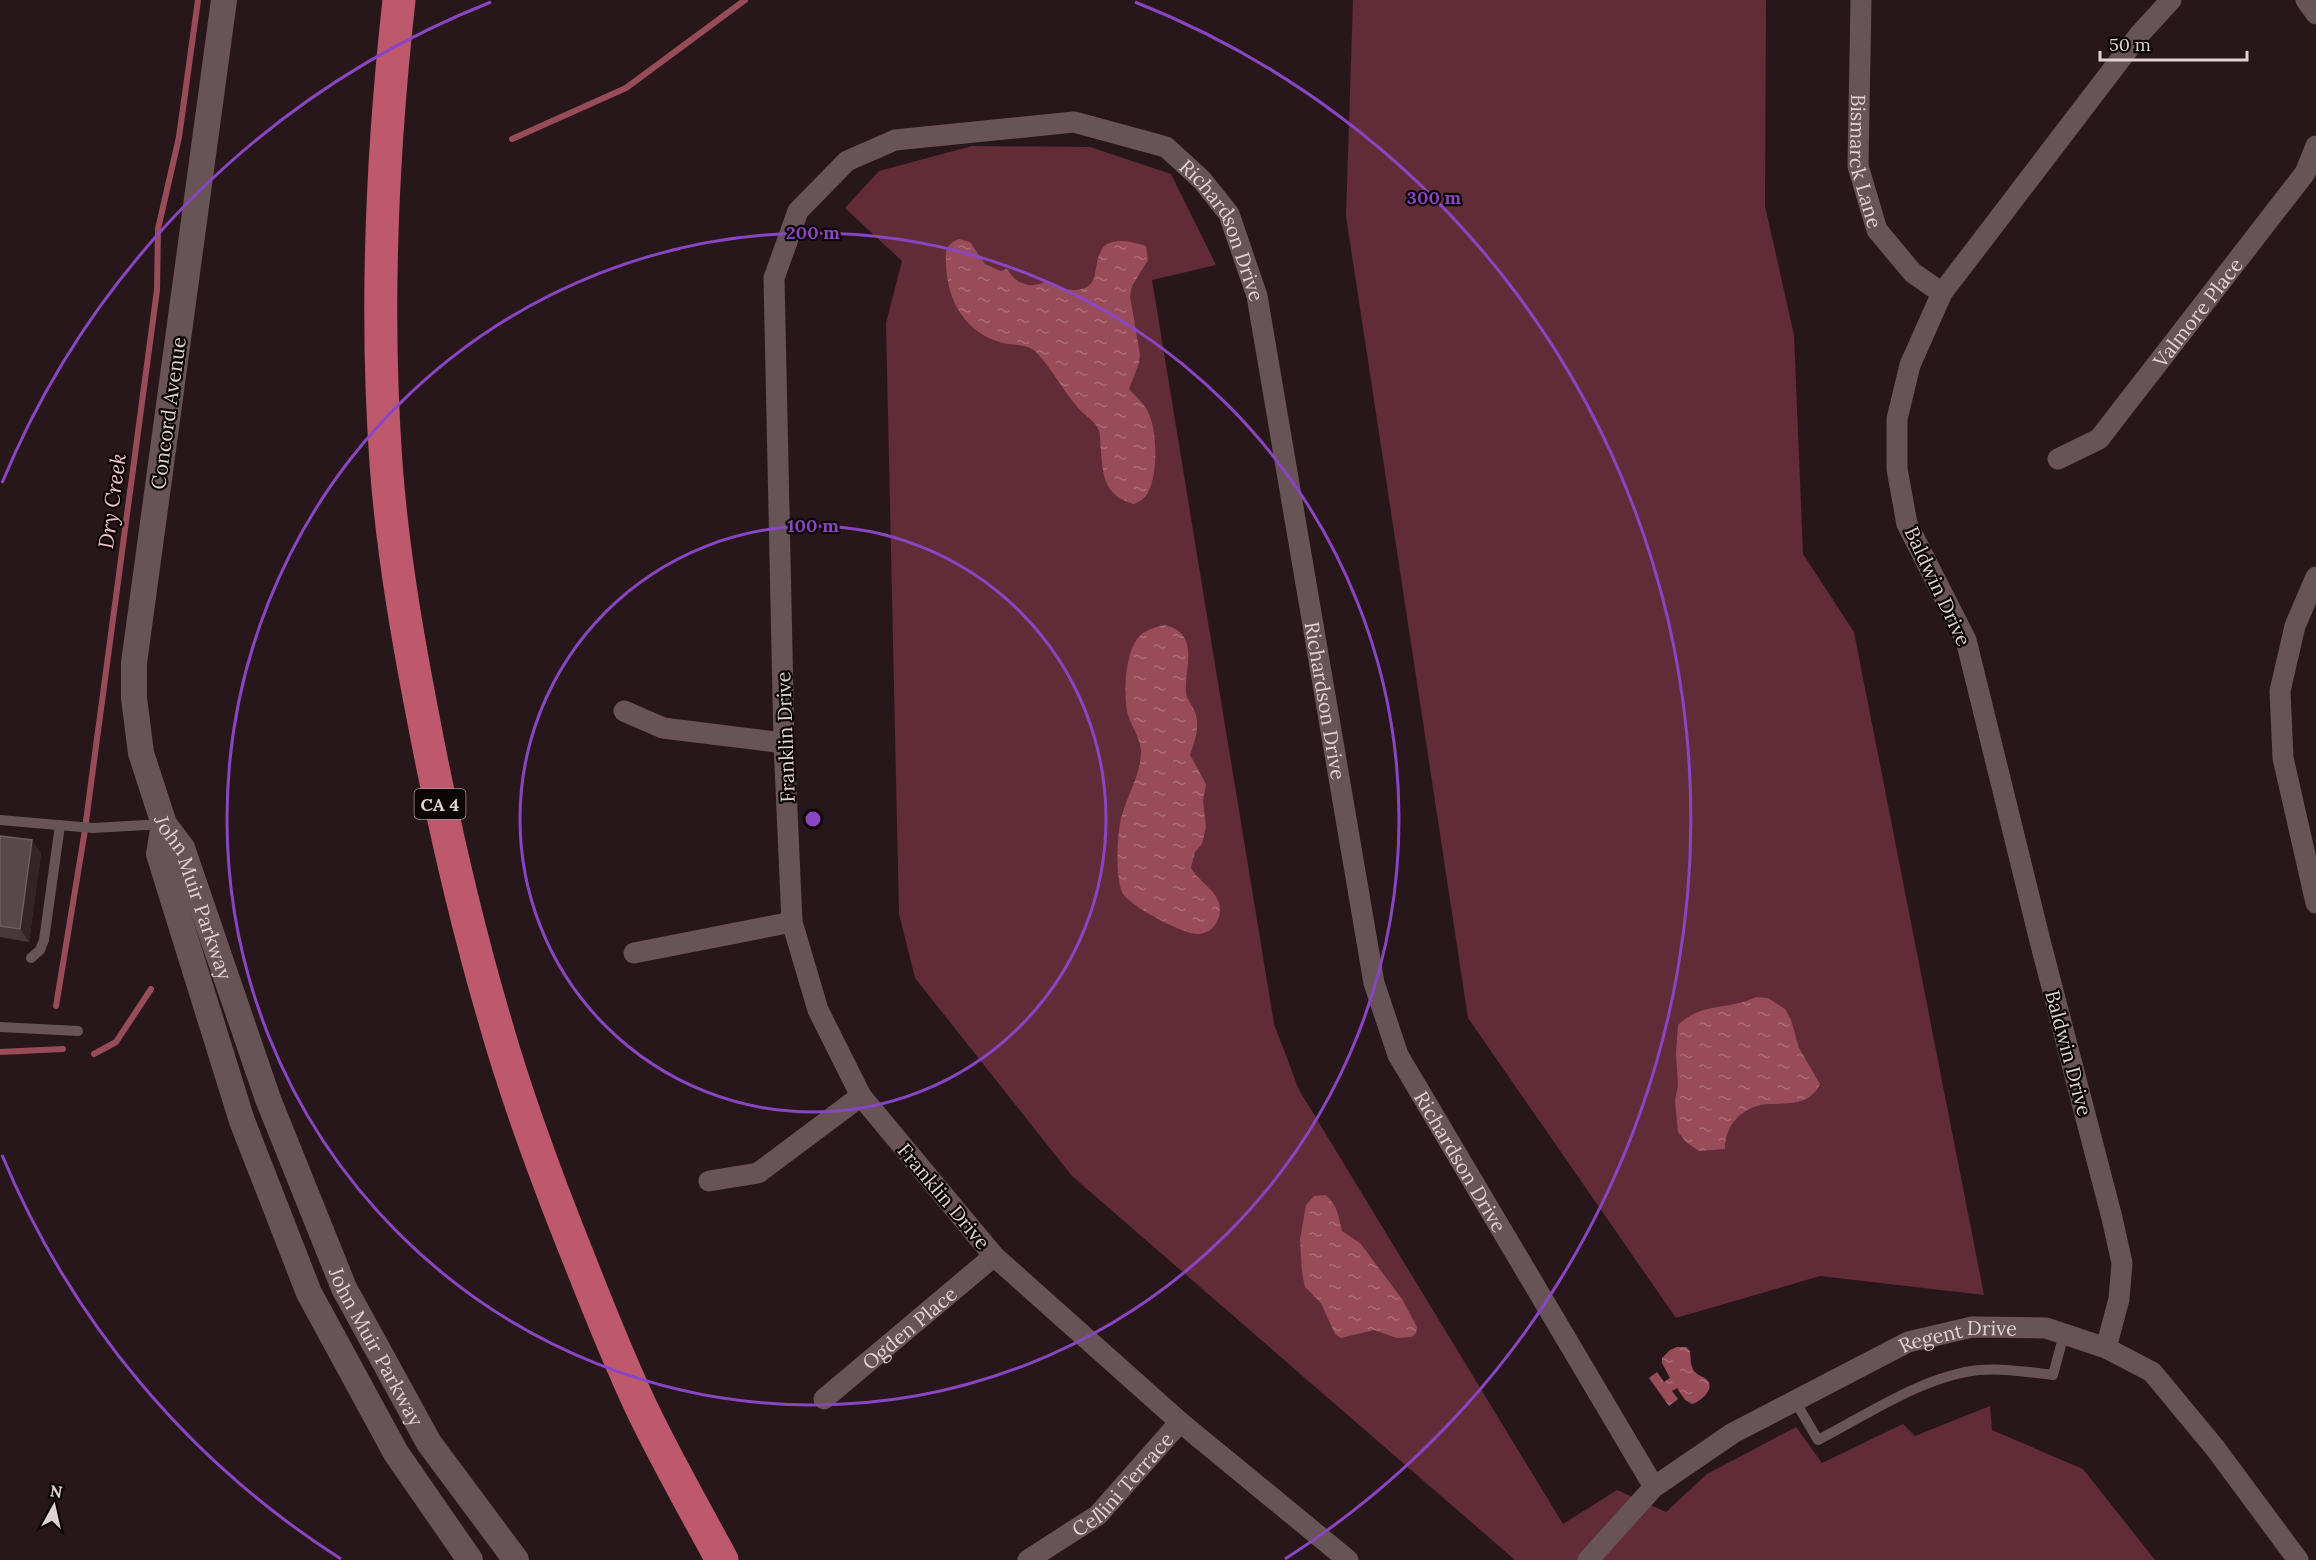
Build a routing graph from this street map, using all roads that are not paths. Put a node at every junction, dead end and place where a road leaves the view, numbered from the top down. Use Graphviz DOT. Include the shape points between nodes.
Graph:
graph roads {
  1 [pos="224,0"];
  2 [pos="399,0"];
  3 [pos="1861,0"];
  4 [pos="2171,0"];
  5 [pos="2306,0"];
  6 [pos="2316,14"];
  7 [pos="895,140"];
  8 [pos="2316,146"];
  9 [pos="1942,293"];
  10 [pos="2058,459"];
  11 [pos="2316,577"];
  12 [pos="624,711"];
  13 [pos="784,743"];
  14 [pos="0,820"];
  15 [pos="164,824"];
  16 [pos="60,825"];
  17 [pos="2316,903"];
  18 [pos="792,922"];
  19 [pos="634,953"];
  20 [pos="31,958"];
  21 [pos="0,1026"];
  22 [pos="78,1031"];
  23 [pos="861,1095"];
  24 [pos="709,1181"];
  25 [pos="994,1256"];
  26 [pos="2064,1334"];
  27 [pos="2106,1348"];
  28 [pos="824,1399"];
  29 [pos="1795,1401"];
  30 [pos="1180,1422"];
  31 [pos="1653,1487"];
  32 [pos="1333,1556"];
  33 [pos="471,1560"];
  34 [pos="516,1560"];
  35 [pos="722,1560"];
  36 [pos="1028,1560"];
  37 [pos="1588,1560"];
  38 [pos="2298,1560"];
  1 -- 15 [label="street, Concord Avenue" via="134,663 141,753"];
  2 -- 35 [label="highway, CA 4" via="382,229 380,352 386,466 404,609 442,814 496,1026 561,1214 642,1408"];
  3 -- 9 [label="street, Bismarck Lane" via="1858,166 1877,230 1913,273"];
  4 -- 9 [label="street, Baldwin Drive" via="2139,35"];
  5 -- 6 [label="street"];
  7 -- 13 [label="street, Franklin Drive" via="847,161 798,211 774,278"];
  7 -- 31 [label="street, Richardson Drive" via="1074,122 1166,147 1202,180 1228,214 1257,296 1374,982 1398,1055"];
  8 -- 10 [label="street, Valmore Place" via="2305,173 2099,440"];
  9 -- 27 [label="street, Baldwin Drive" via="1910,365 1897,419 1897,469 1907,524 1966,640 2112,1218 2122,1263 2119,1299"];
  11 -- 17 [label="street" via="2295,626 2280,691 2283,758"];
  12 -- 13 [label="street" via="663,728"];
  13 -- 18 [label="street, Franklin Drive"];
  14 -- 16 [label="lane"];
  15 -- 16 [label="lane" via="88,828"];
  15 -- 33 [label="street, John Muir Parkway" via="159,854 163,867 242,1121 309,1293 396,1453"];
  15 -- 34 [label="street, John Muir Parkway" via="182,848 268,1100 344,1288 429,1443"];
  16 -- 20 [label="lane" via="44,940"];
  18 -- 19 [label="street"];
  18 -- 23 [label="street, Franklin Drive" via="818,1010"];
  21 -- 22 [label="lane"];
  23 -- 24 [label="street" via="758,1173"];
  23 -- 25 [label="street, Franklin Drive"];
  25 -- 28 [label="street, Ogden Place"];
  25 -- 30 [label="street, Franklin Drive"];
  26 -- 27 [label="street, Regent Drive"];
  26 -- 29 [label="street, Regent Drive" via="2046,1328 1972,1327 1908,1342"];
  26 -- 29 [label="lane" via="2053,1375 2013,1369 1946,1376 1818,1440"];
  27 -- 38 [label="street, Regent Drive" via="2152,1372 2215,1448"];
  29 -- 31 [label="street, Regent Drive" via="1733,1433"];
  30 -- 32 [label="street, Franklin Drive"];
  30 -- 36 [label="street, Cellini Terrace" via="1098,1515"];
  31 -- 37 [label="street, Regent Drive"];
}
